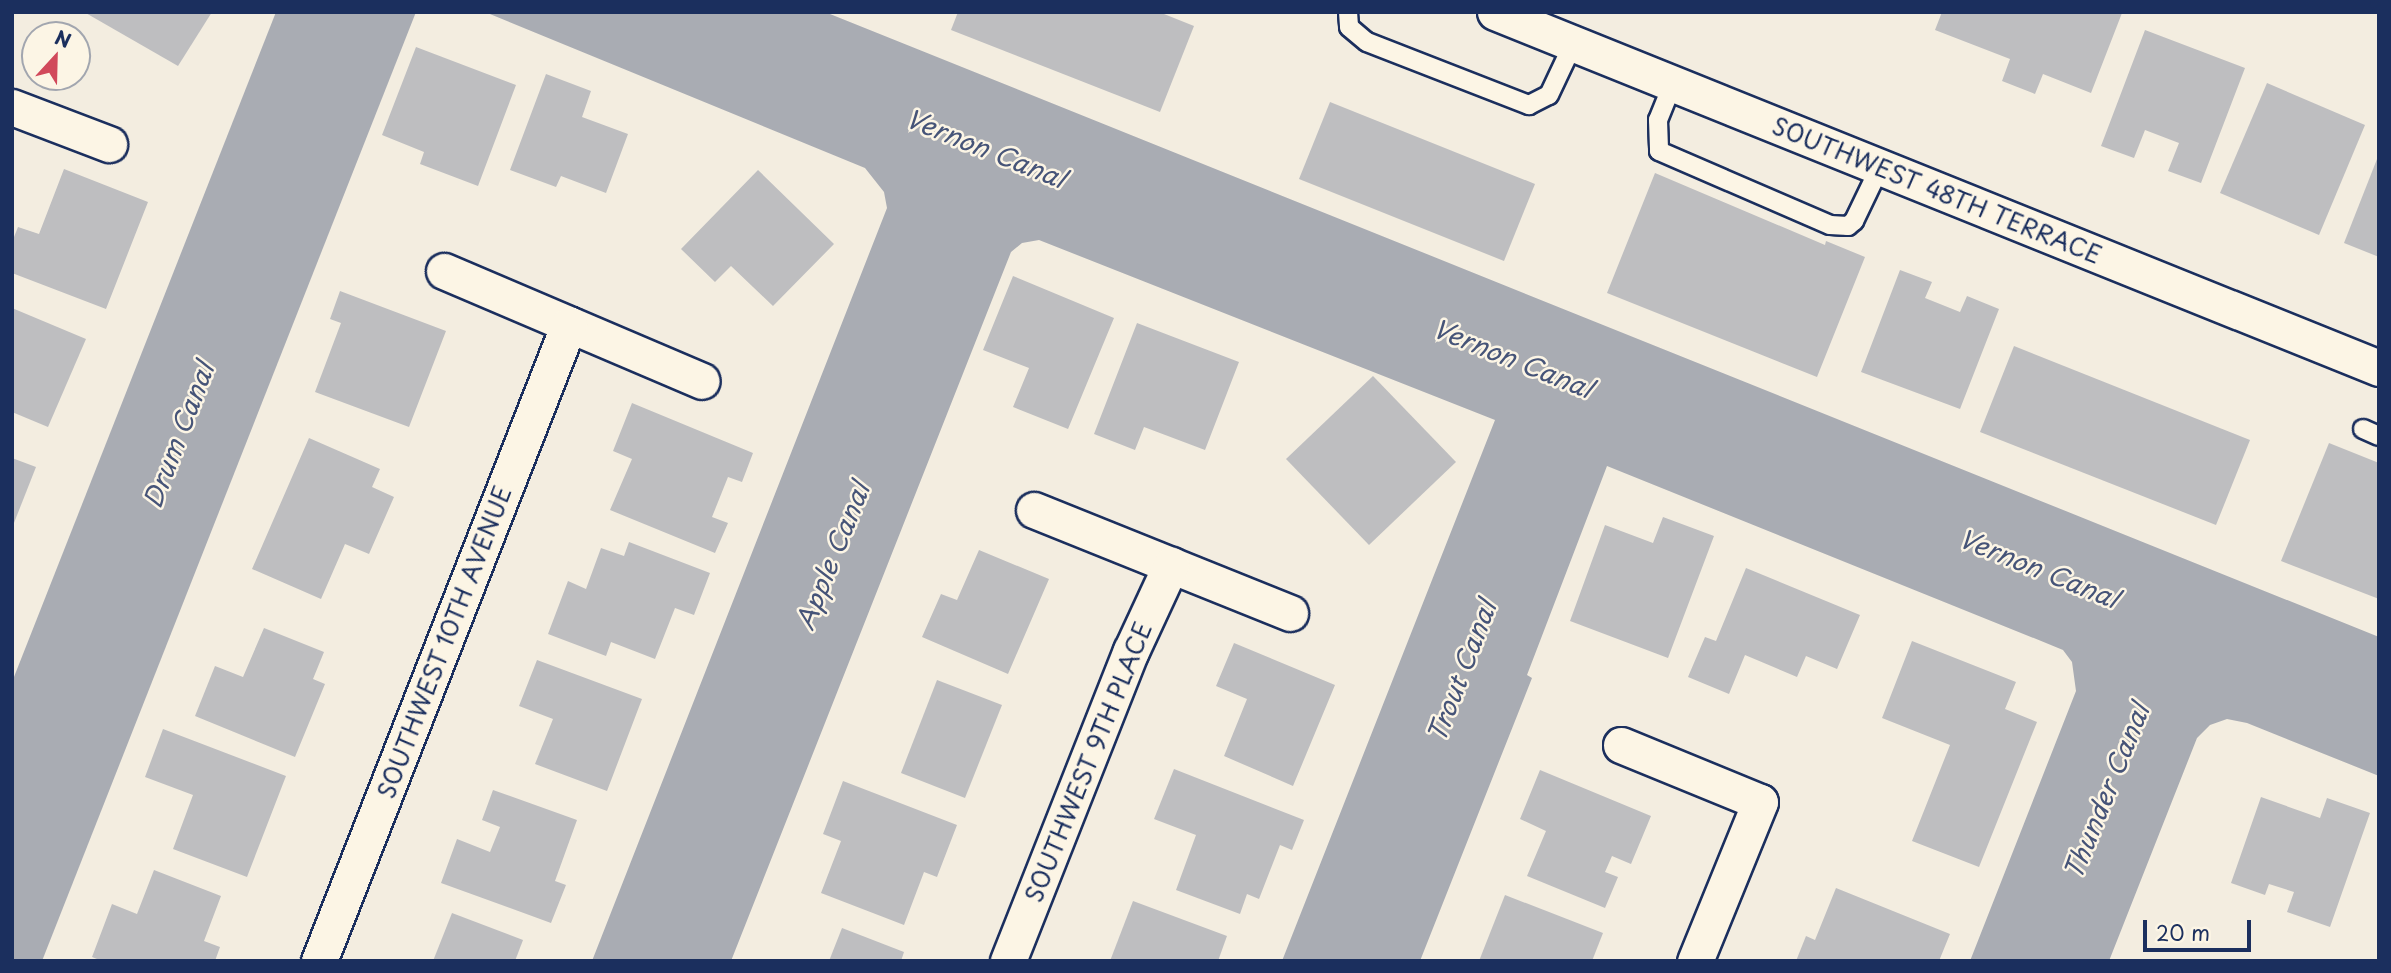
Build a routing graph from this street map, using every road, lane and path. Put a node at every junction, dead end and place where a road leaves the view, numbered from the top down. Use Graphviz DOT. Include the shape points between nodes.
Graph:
graph roads {
  1 [pos="1348,12"];
  2 [pos="1495,12"];
  3 [pos="1573,44"];
  4 [pos="1673,83"];
  5 [pos="12,107"];
  6 [pos="109,144"];
  7 [pos="1880,167"];
  8 [pos="444,271"];
  9 [pos="569,324"];
  10 [pos="2379,368"];
  11 [pos="702,381"];
  12 [pos="1034,510"];
  13 [pos="1171,565"];
  14 [pos="1290,612"];
  15 [pos="1622,745"];
  16 [pos="318,961"];
  17 [pos="1008,961"];
  18 [pos="1695,961"];
  1 -- 3 [label="lane" via="1349,27 1367,42 1529,105 1549,95"];
  2 -- 3 [label="street, SOUTHWEST 48TH TERRACE"];
  3 -- 4 [label="street, SOUTHWEST 48TH TERRACE"];
  4 -- 7 [label="street, SOUTHWEST 48TH TERRACE"];
  4 -- 7 [label="lane" via="1658,120 1655,138 1659,151 1830,225 1848,226 1854,221"];
  5 -- 6 [label="street"];
  7 -- 10 [label="street, SOUTHWEST 48TH TERRACE"];
  8 -- 9 [label="street"];
  9 -- 11 [label="street"];
  9 -- 16 [label="street, SOUTHWEST 10TH AVENUE"];
  12 -- 13 [label="street"];
  13 -- 14 [label="street"];
  13 -- 17 [label="street, SOUTHWEST 9TH PLACE" via="1131,651"];
  15 -- 18 [label="street" via="1760,802"];
}
